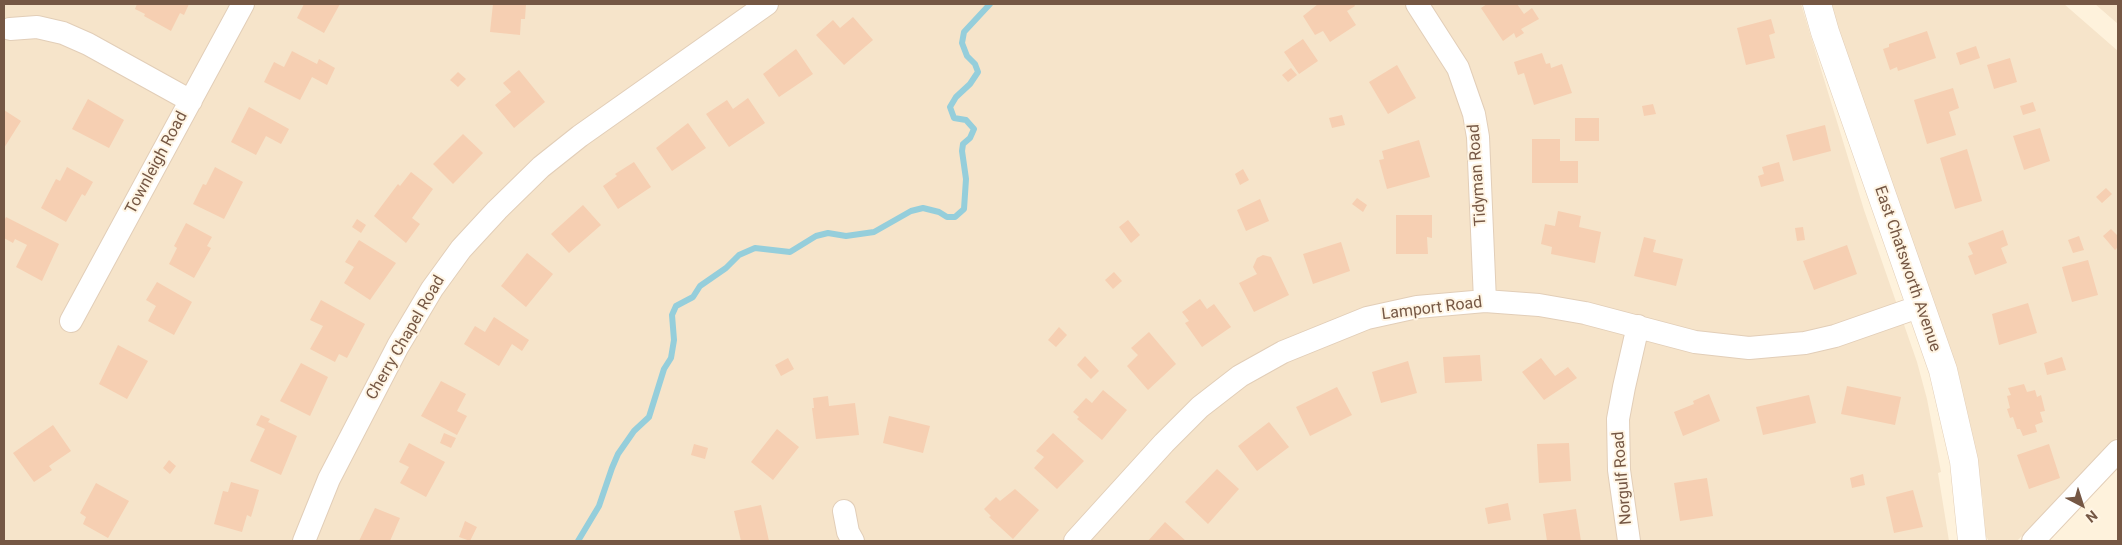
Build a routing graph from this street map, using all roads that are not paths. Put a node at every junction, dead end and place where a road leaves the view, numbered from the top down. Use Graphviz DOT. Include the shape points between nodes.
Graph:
graph roads {
  1 [pos="243,4"];
  2 [pos="767,4"];
  3 [pos="1417,4"];
  4 [pos="1817,4"];
  5 [pos="10,29"];
  6 [pos="191,102"];
  7 [pos="1485,301"];
  8 [pos="1921,306"];
  9 [pos="71,321"];
  10 [pos="1638,326"];
  11 [pos="2118,451"];
  12 [pos="844,511"];
  13 [pos="304,541"];
  14 [pos="853,541"];
  15 [pos="1075,541"];
  16 [pos="1629,541"];
  17 [pos="1972,541"];
  18 [pos="2033,541"];
  1 -- 6 [label="street, Townleigh Road"];
  2 -- 13 [label="street, Cherry Chapel Road" via="541,167 461,249 432,289 398,346 329,479"];
  3 -- 7 [label="street, Tidyman Road" via="1458,68 1474,114 1478,137"];
  4 -- 8 [label="street, East Chatsworth Avenue"];
  5 -- 6 [label="street" via="37,27 63,33"];
  6 -- 9 [label="street, Townleigh Road"];
  7 -- 10 [label="street, Lamport Road" via="1576,311"];
  7 -- 15 [label="street, Lamport Road" via="1417,307 1367,318 1283,352 1240,376 1200,407"];
  8 -- 10 [label="street, Lamport Road" via="1835,336 1779,347 1749,348 1695,342"];
  8 -- 17 [label="street, East Chatsworth Avenue" via="1956,420"];
  10 -- 16 [label="street, Norgulf Road" via="1618,419 1619,470"];
  11 -- 18 [label="street"];
  12 -- 14 [label="street"];
}
